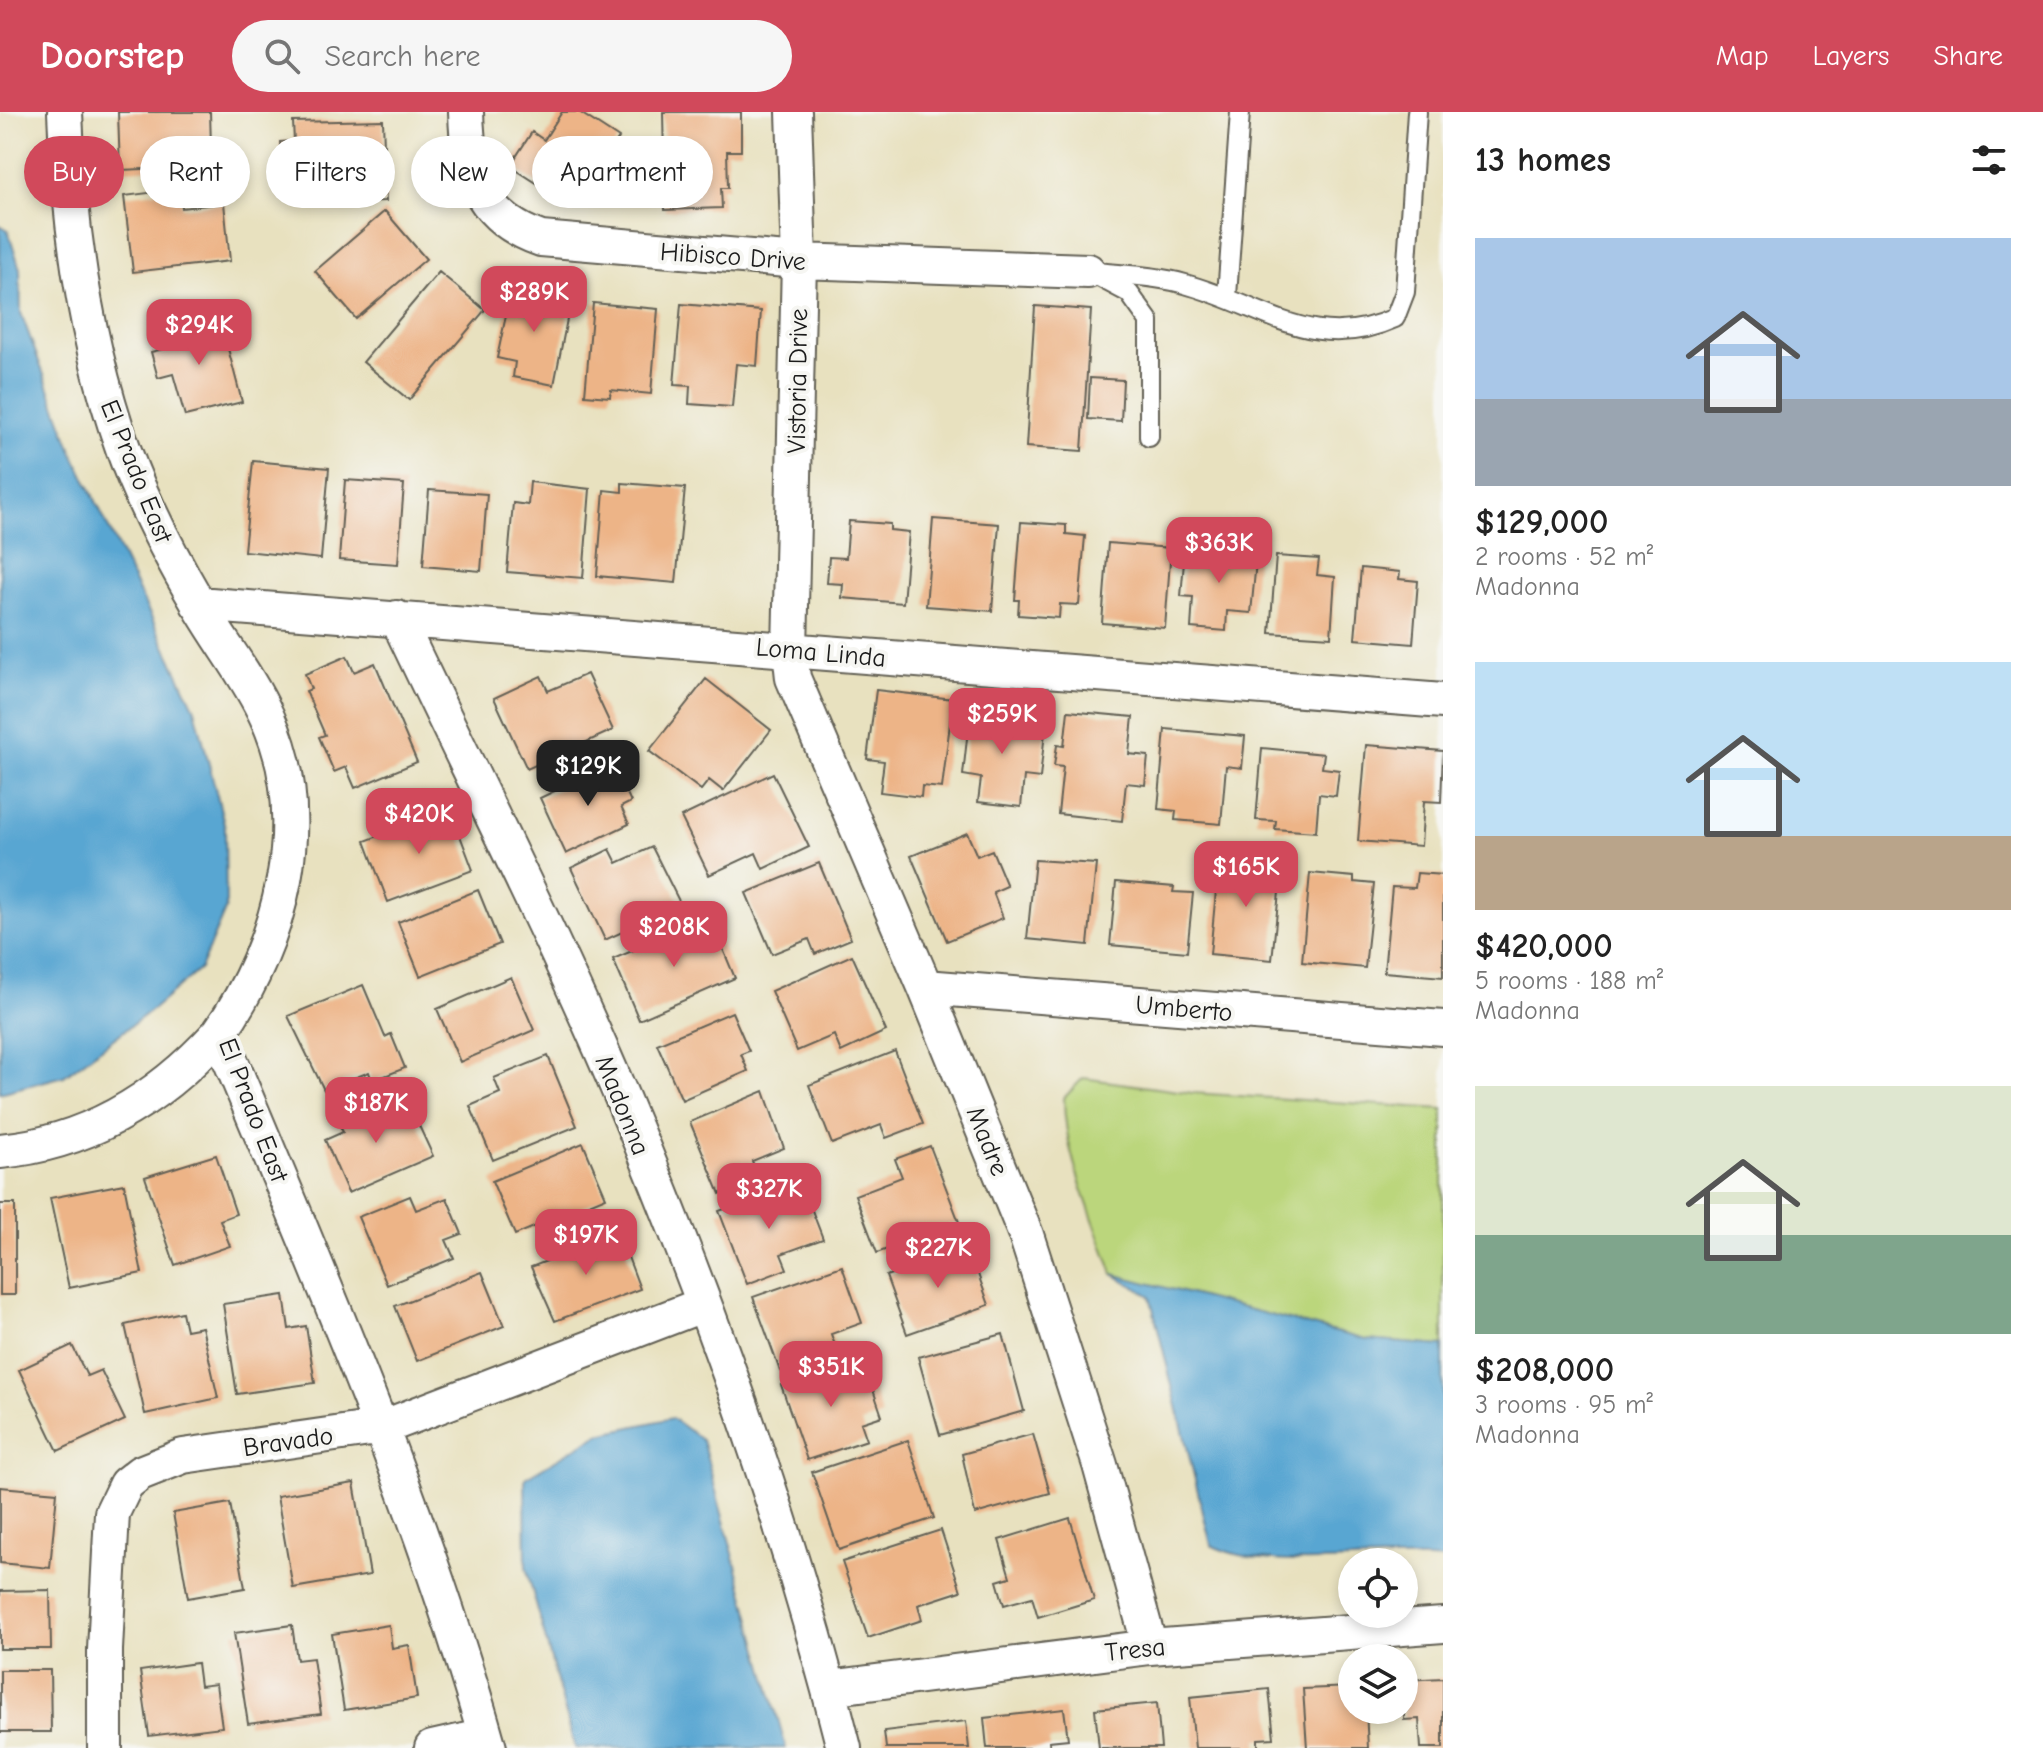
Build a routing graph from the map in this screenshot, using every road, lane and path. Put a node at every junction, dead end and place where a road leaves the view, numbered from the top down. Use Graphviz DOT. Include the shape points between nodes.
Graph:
graph roads {
  1 [pos="65,112"];
  2 [pos="466,112"];
  3 [pos="794,112"];
  4 [pos="1240,112"];
  5 [pos="1417,112"];
  6 [pos="799,261"];
  7 [pos="1088,271"];
  8 [pos="1227,296"];
  9 [pos="1149,437"];
  10 [pos="198,604"];
  11 [pos="397,618"];
  12 [pos="790,650"];
  13 [pos="1443,701"];
  14 [pos="925,987"];
  15 [pos="1443,1028"];
  16 [pos="219,1033"];
  17 [pos="0,1151"];
  18 [pos="702,1305"];
  19 [pos="384,1427"];
  20 [pos="1443,1625"];
  21 [pos="1150,1647"];
  22 [pos="829,1688"];
  23 [pos="487,1742"];
  24 [pos="105,1748"];
  25 [pos="432,1748"];
  26 [pos="844,1748"];
  1 -- 10 [label="street, El Prado East" via="77,263 102,384 152,516"];
  2 -- 6 [label="street, Hibisco Drive" via="476,183 497,214 522,233 561,243"];
  3 -- 6 [label="street, Vistoria Drive"];
  4 -- 8 [label="lane"];
  5 -- 8 [label="lane" via="1405,292 1395,318 1337,333 1307,331"];
  6 -- 7 [label="street, Hibisco Drive"];
  6 -- 12 [label="street, Vistoria Drive"];
  7 -- 8 [label="lane" via="1180,282"];
  7 -- 9 [label="lane" via="1129,293 1149,321"];
  10 -- 11 [label="street, Loma Linda"];
  10 -- 16 [label="street, El Prado East" via="267,717 288,812 284,882 275,919 255,975"];
  11 -- 12 [label="street, Loma Linda"];
  11 -- 18 [label="street, Madonna" via="560,957 624,1102"];
  12 -- 13 [label="street, Loma Linda"];
  12 -- 14 [label="street, Madre" via="799,696"];
  14 -- 15 [label="street, Umberto"];
  14 -- 21 [label="street, Madre" via="1026,1235 1100,1465"];
  16 -- 17 [label="street" via="179,1074 92,1130"];
  16 -- 19 [label="street, El Prado East"];
  18 -- 19 [label="street, Bravado"];
  18 -- 22 [label="street, Madonna"];
  19 -- 23 [label="street, El Prado East"];
  19 -- 24 [label="street, Bravado" via="183,1456 154,1465 126,1484 112,1513 110,1533"];
  20 -- 21 [label="street, Tresa"];
  21 -- 22 [label="street, Tresa"];
  22 -- 26 [label="street, Madonna"];
  23 -- 25 [label="street"];
}
